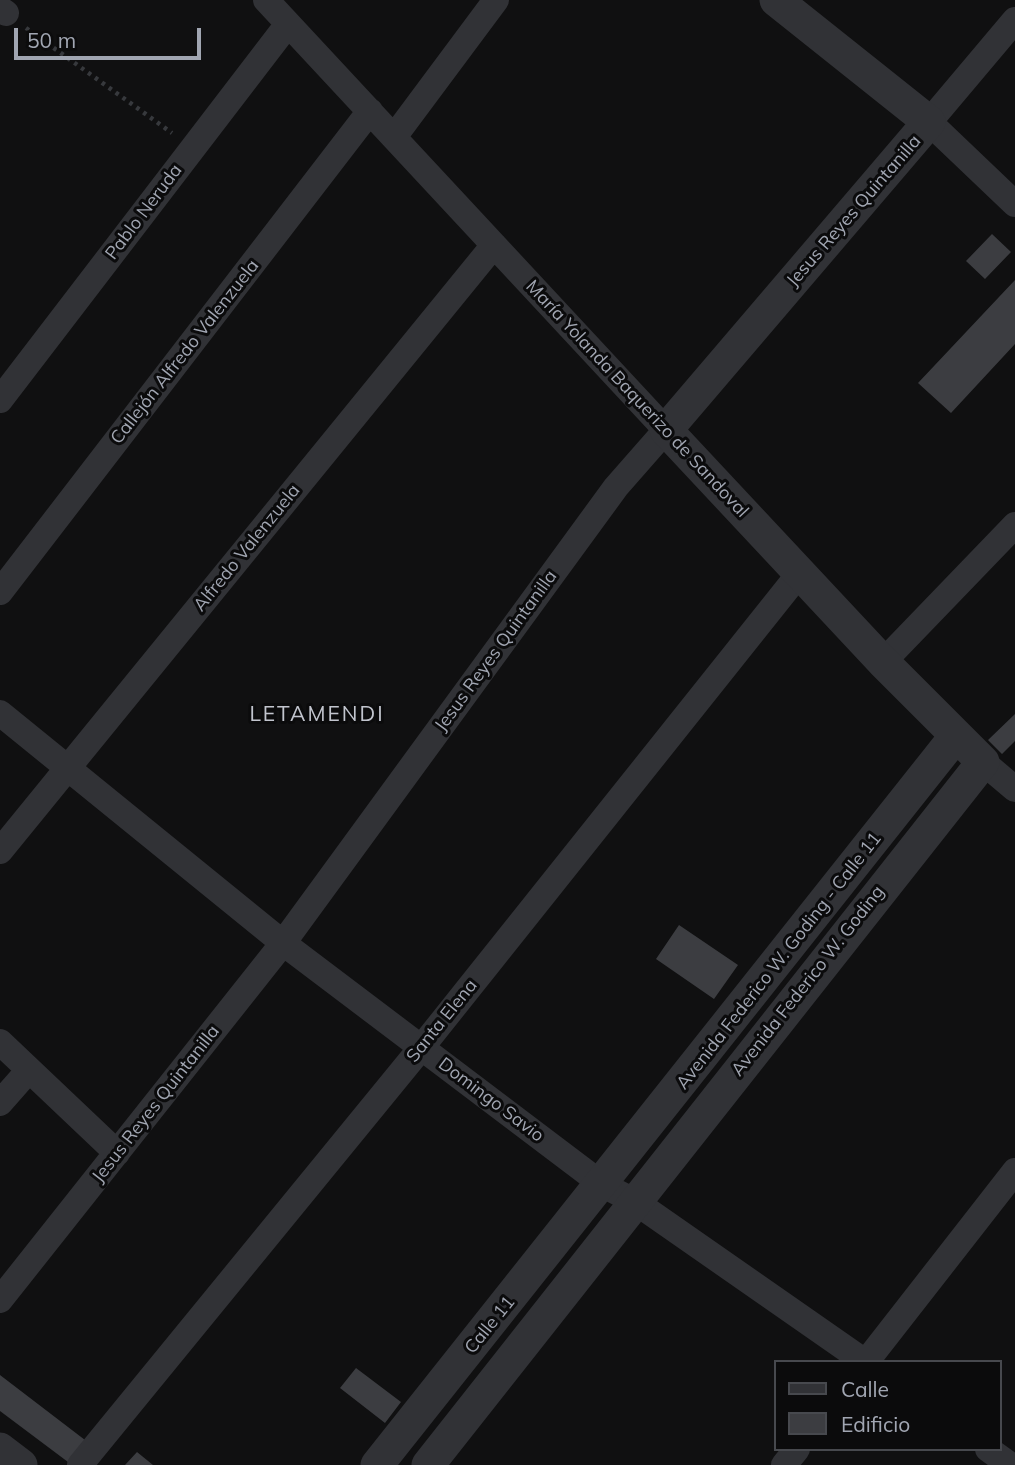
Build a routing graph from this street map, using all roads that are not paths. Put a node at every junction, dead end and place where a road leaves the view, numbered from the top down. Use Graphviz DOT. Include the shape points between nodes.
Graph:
graph roads {
  1 [pos="266,0"];
  2 [pos="496,0"];
  3 [pos="776,0"];
  4 [pos="1015,20"];
  5 [pos="288,24"];
  6 [pos="370,111"];
  7 [pos="929,122"];
  8 [pos="394,137"];
  9 [pos="1015,204"];
  10 [pos="494,245"];
  11 [pos="0,400"];
  12 [pos="666,430"];
  13 [pos="1015,525"];
  14 [pos="799,573"];
  15 [pos="0,592"];
  16 [pos="883,662"];
  17 [pos="0,713"];
  18 [pos="955,737"];
  19 [pos="983,762"];
  20 [pos="69,766"];
  21 [pos="1015,789"];
  22 [pos="0,851"];
  23 [pos="283,943"];
  24 [pos="0,1042"];
  25 [pos="421,1048"];
  26 [pos="29,1070"];
  27 [pos="0,1103"];
  28 [pos="117,1153"];
  29 [pos="1015,1171"];
  30 [pos="603,1185"];
  31 [pos="634,1201"];
  32 [pos="0,1300"];
  33 [pos="863,1360"];
  34 [pos="868,1360"];
  35 [pos="0,1449"];
  36 [pos="795,1451"];
  37 [pos="991,1451"];
  38 [pos="21,1465"];
  39 [pos="80,1465"];
  40 [pos="377,1465"];
  41 [pos="428,1465"];
  42 [pos="784,1465"];
  43 [pos="1010,1465"];
  1 -- 5 [label="street, María Yolanda Baquerizo de Sandoval"];
  2 -- 8 [label="street"];
  3 -- 7 [label="street"];
  4 -- 7 [label="street, Jesus Reyes Quintanilla"];
  5 -- 6 [label="street, María Yolanda Baquerizo de Sandoval"];
  5 -- 11 [label="street, Pablo Neruda"];
  6 -- 8 [label="street, María Yolanda Baquerizo de Sandoval"];
  6 -- 15 [label="street, Callejón Alfredo Valenzuela"];
  7 -- 9 [label="street"];
  7 -- 12 [label="street, Jesus Reyes Quintanilla"];
  8 -- 10 [label="street, María Yolanda Baquerizo de Sandoval"];
  10 -- 12 [label="street, María Yolanda Baquerizo de Sandoval"];
  10 -- 20 [label="street, Alfredo Valenzuela"];
  12 -- 14 [label="street, María Yolanda Baquerizo de Sandoval"];
  12 -- 23 [label="street, Jesus Reyes Quintanilla" via="616,487"];
  13 -- 16 [label="street"];
  14 -- 16 [label="street, María Yolanda Baquerizo de Sandoval"];
  14 -- 25 [label="street, Santa Elena"];
  16 -- 18 [label="street, María Yolanda Baquerizo de Sandoval"];
  17 -- 20 [label="street, Domingo Savio"];
  18 -- 19 [label="street, María Yolanda Baquerizo de Sandoval"];
  18 -- 30 [label="street, Avenida Federico W. Goding - Calle 11"];
  19 -- 21 [label="street, María Yolanda Baquerizo de Sandoval"];
  19 -- 31 [label="street, Avenida Federico W. Goding"];
  20 -- 22 [label="street, Alfredo Valenzuela"];
  20 -- 23 [label="street, Domingo Savio"];
  23 -- 25 [label="street, Domingo Savio"];
  23 -- 28 [label="street, Jesus Reyes Quintanilla"];
  24 -- 26 [label="street"];
  25 -- 30 [label="street, Domingo Savio"];
  25 -- 39 [label="street, Santa Elena"];
  26 -- 27 [label="street"];
  26 -- 28 [label="street"];
  28 -- 32 [label="street, Jesus Reyes Quintanilla"];
  29 -- 34 [label="street"];
  30 -- 31 [label="street, Domingo Savio"];
  30 -- 40 [label="street, Calle 11"];
  31 -- 33 [label="street, Domingo Savio"];
  31 -- 41 [label="street"];
  35 -- 38 [label="street"];
  36 -- 42 [label="street"];
  37 -- 43 [label="street"];
}
